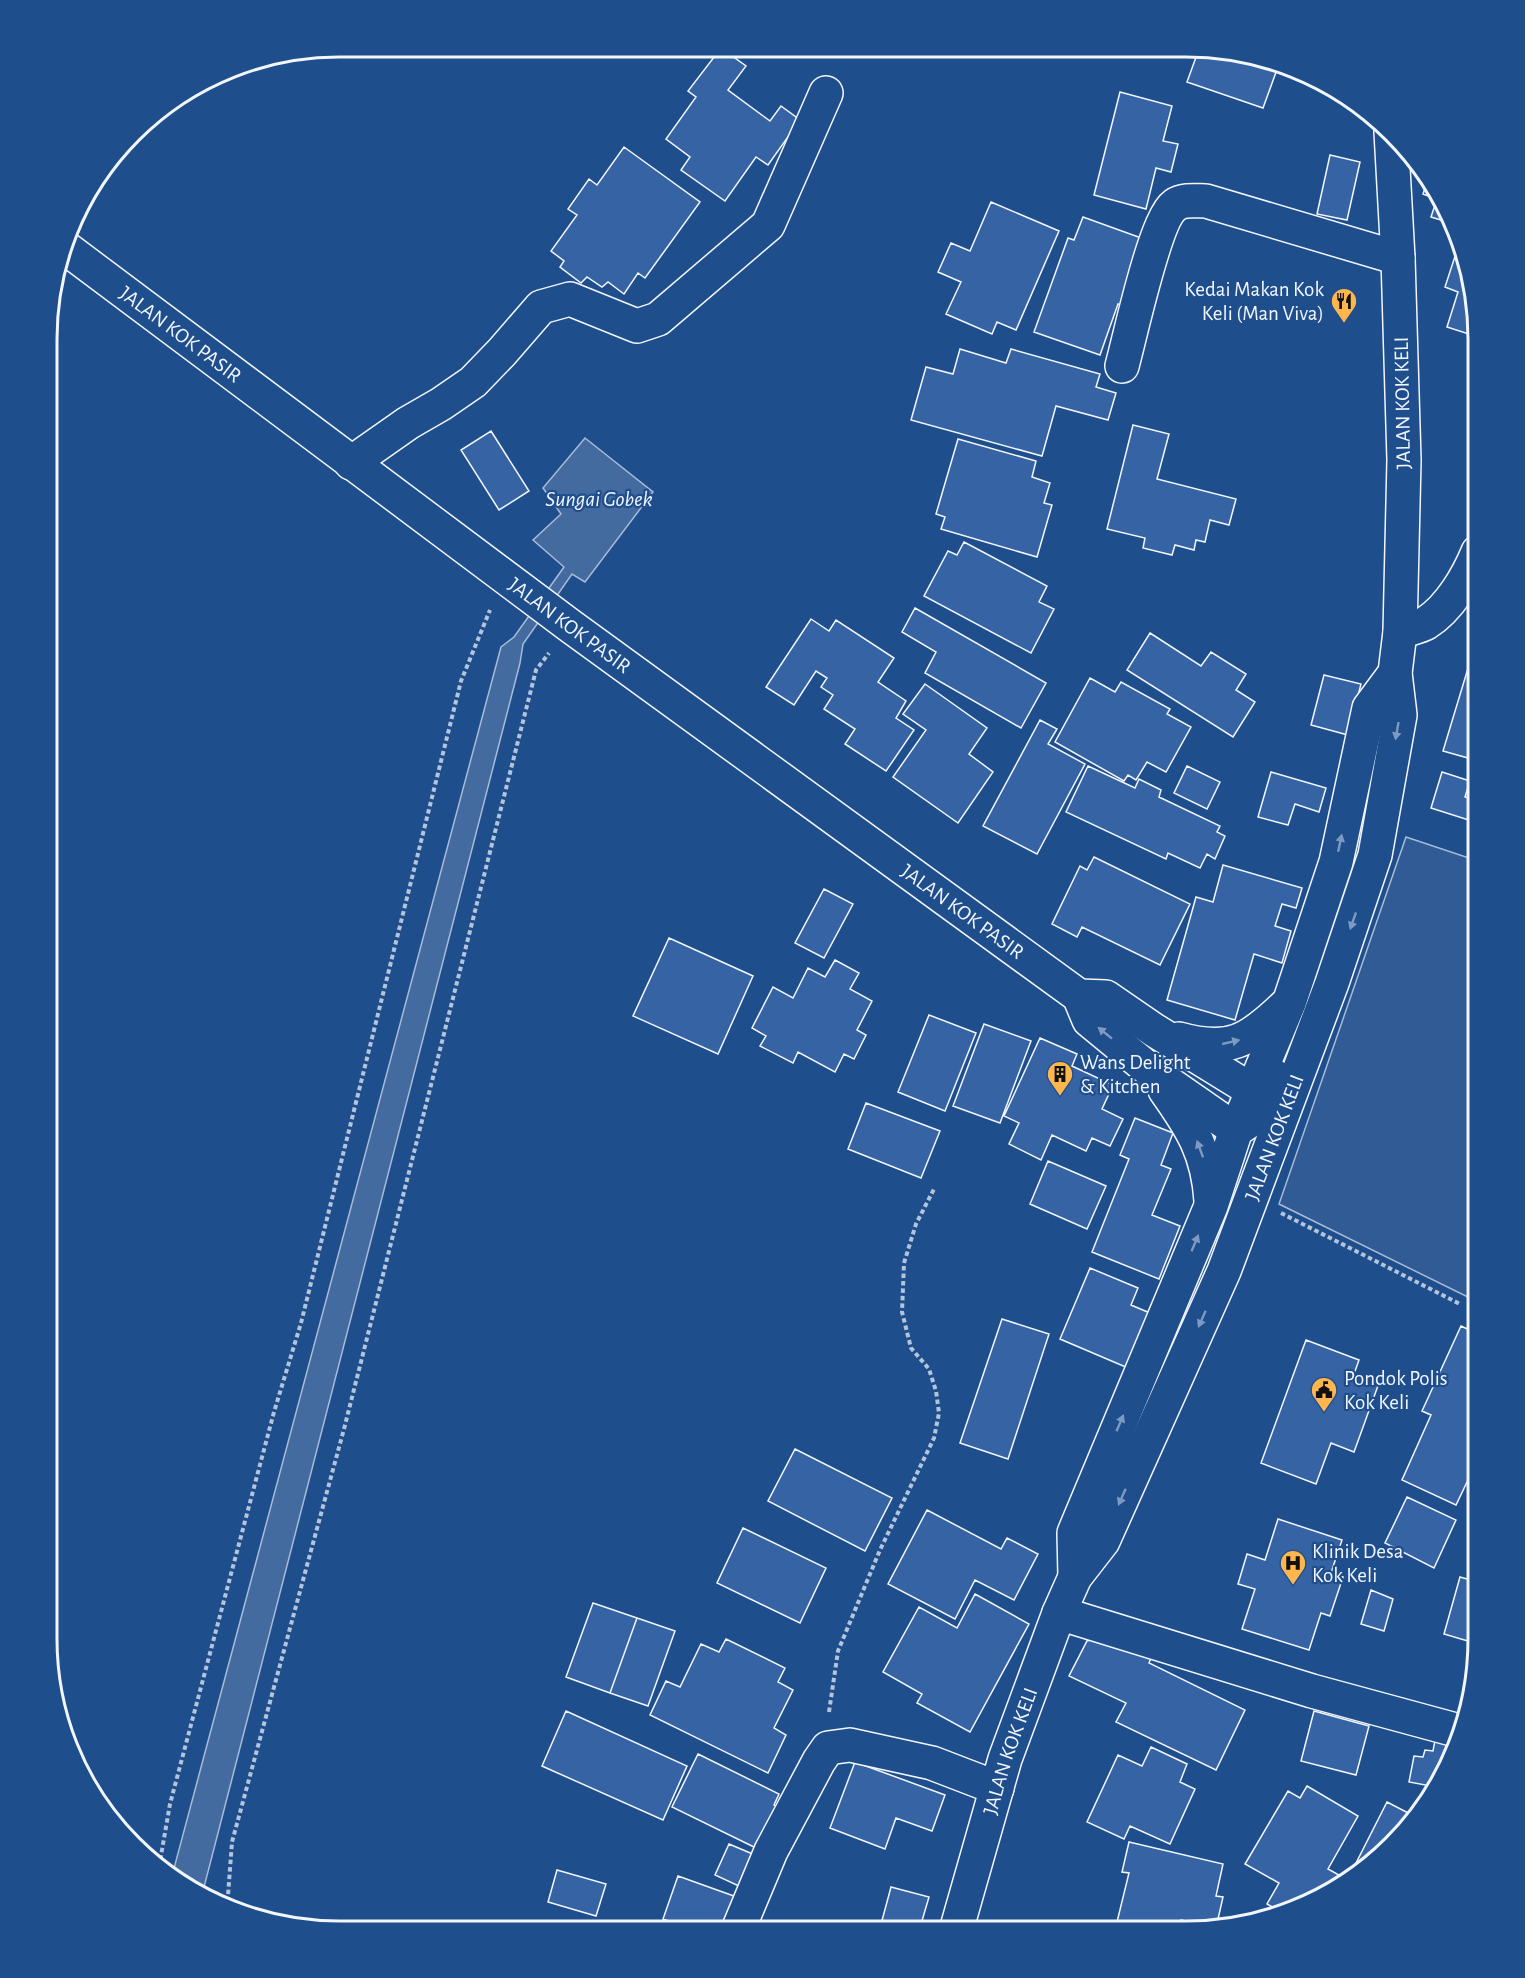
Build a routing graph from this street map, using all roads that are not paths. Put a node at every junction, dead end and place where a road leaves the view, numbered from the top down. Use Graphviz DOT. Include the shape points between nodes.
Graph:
graph roads {
  1 [pos="826,93"];
  2 [pos="1392,147"];
  3 [pos="71,253"];
  4 [pos="1398,258"];
  5 [pos="1122,366"];
  6 [pos="351,463"];
  7 [pos="1468,570"];
  8 [pos="1400,632"];
  9 [pos="1395,673"];
  10 [pos="1332,982"];
  11 [pos="1079,996"];
  12 [pos="1289,1003"];
  13 [pos="1154,1030"];
  14 [pos="1151,1071"];
  15 [pos="1249,1113"];
  16 [pos="1211,1206"];
  17 [pos="1224,1271"];
  18 [pos="1075,1577"];
  19 [pos="1059,1613"];
  20 [pos="1453,1729"];
  21 [pos="997,1788"];
  22 [pos="742,1921"];
  23 [pos="959,1921"];
  1 -- 6 [label="street" via="768,225 658,319 637,326 570,299 542,307 473,381"];
  2 -- 4 [label="street, JALAN KOK KELI"];
  3 -- 6 [label="street, JALAN KOK PASIR"];
  4 -- 5 [label="street" via="1206,201 1175,204 1154,243"];
  4 -- 8 [label="street, JALAN KOK KELI" via="1404,460"];
  6 -- 11 [label="street, JALAN KOK PASIR"];
  7 -- 8 [label="street" via="1442,609 1426,623"];
  8 -- 9 [label="street, JALAN KOK KELI"];
  9 -- 10 [label="street, JALAN KOK KELI, one-way" via="1400,715 1375,855"];
  12 -- 9 [label="street, JALAN KOK KELI, one-way" via="1336,862 1369,708"];
  10 -- 15 [label="street" via="1302,1017 1264,1104"];
  10 -- 17 [label="street, JALAN KOK KELI"];
  11 -- 13 [label="street" via="1106,997"];
  14 -- 11 [label="street, JALAN KOK PASIR, one-way" via="1089,1020"];
  13 -- 12 [label="street, one-way" via="1194,1043 1233,1043 1248,1037"];
  12 -- 15 [label="street, JALAN KOK KELI"];
  13 -- 15 [label="street"];
  14 -- 15 [label="street, JALAN KOK PASIR"];
  16 -- 14 [label="street, one-way" via="1208,1175 1196,1136"];
  15 -- 16 [label="street, JALAN KOK KELI"];
  15 -- 17 [label="street" via="1256,1130 1223,1230"];
  18 -- 16 [label="street, JALAN KOK KELI, one-way" via="1074,1533"];
  17 -- 18 [label="street, JALAN KOK KELI, one-way" via="1103,1541"];
  18 -- 19 [label="street, JALAN KOK KELI"];
  19 -- 20 [label="street" via="1312,1691"];
  19 -- 21 [label="street, JALAN KOK KELI"];
  21 -- 22 [label="street" via="932,1763 850,1745 828,1748 771,1851"];
  21 -- 23 [label="street, JALAN KOK KELI"];
}
